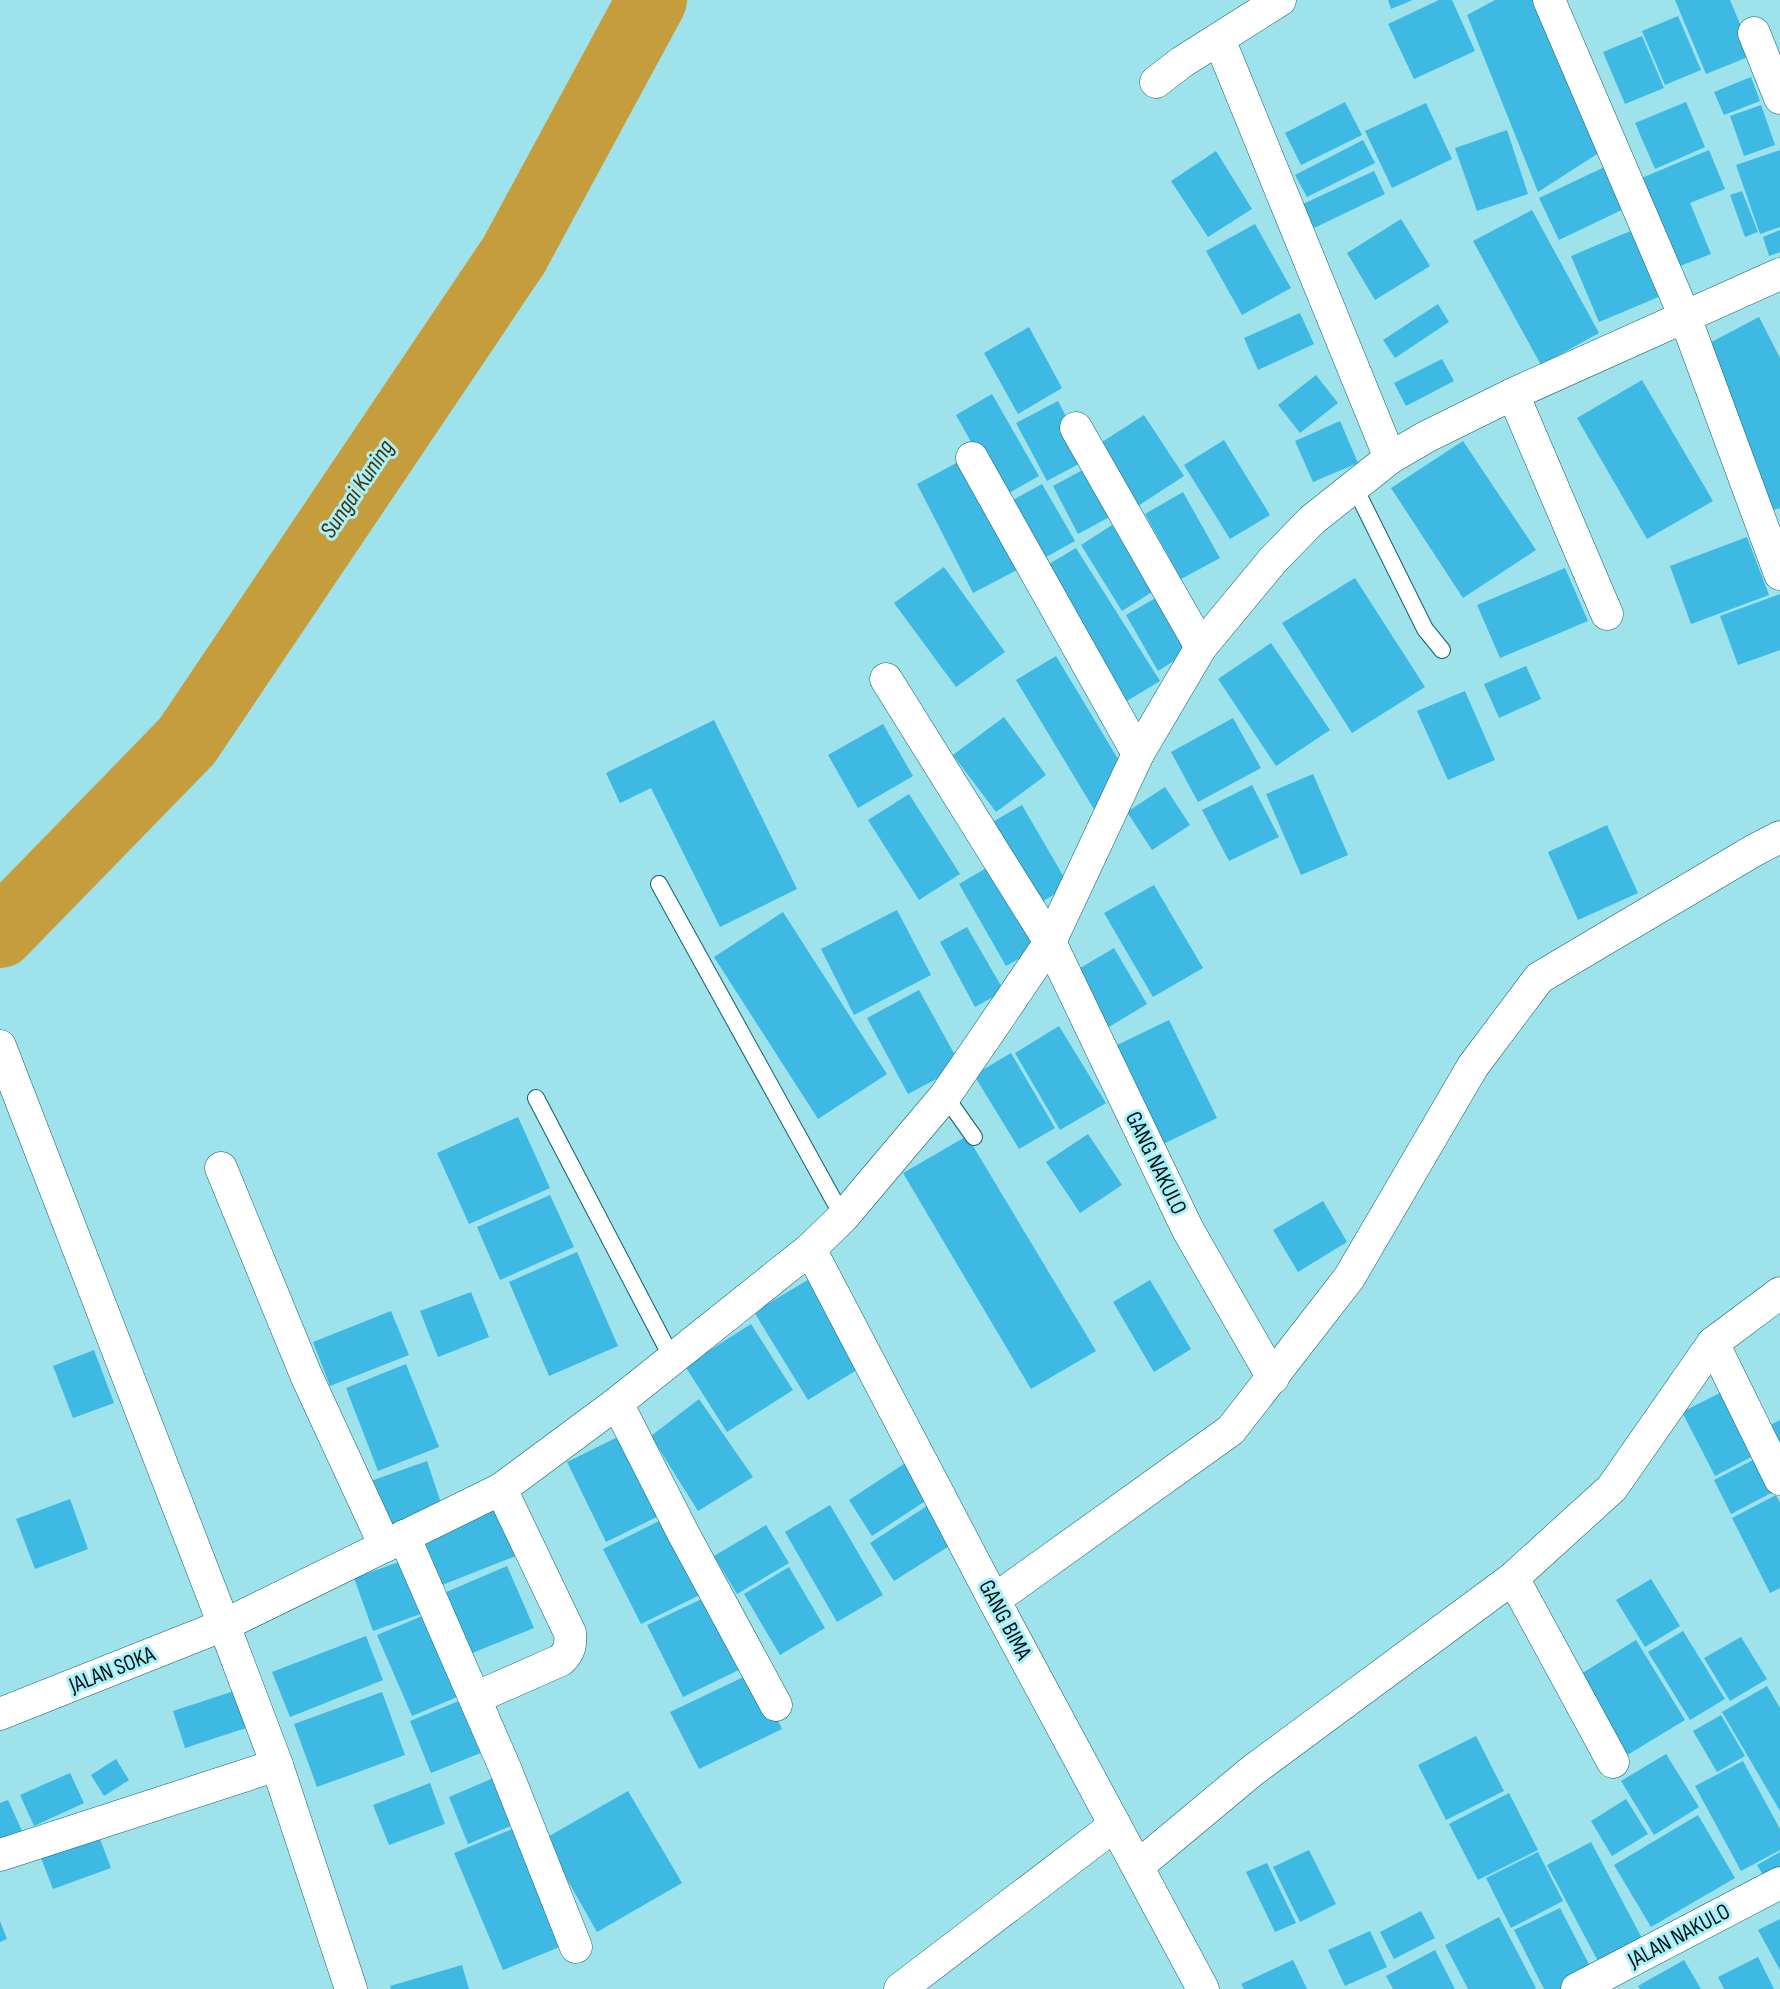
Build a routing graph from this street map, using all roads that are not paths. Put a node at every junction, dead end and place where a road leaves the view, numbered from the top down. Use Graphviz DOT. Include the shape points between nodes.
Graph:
graph roads {
  1 [pos="1280,0"];
  2 [pos="1549,0"];
  3 [pos="1754,33"];
  4 [pos="1219,39"];
  5 [pos="1156,82"];
  6 [pos="1780,98"];
  7 [pos="1780,274"];
  8 [pos="1685,317"];
  9 [pos="1513,394"];
  10 [pos="1076,428"];
  11 [pos="972,458"];
  12 [pos="1390,458"];
  13 [pos="1354,486"];
  14 [pos="1780,574"];
  15 [pos="1608,614"];
  16 [pos="1201,647"];
  17 [pos="1442,650"];
  18 [pos="886,679"];
  19 [pos="1138,754"];
  20 [pos="1780,837"];
  21 [pos="659,884"];
  22 [pos="1050,942"];
  23 [pos="0,1046"];
  24 [pos="945,1096"];
  25 [pos="536,1098"];
  26 [pos="974,1137"];
  27 [pos="220,1168"];
  28 [pos="843,1217"];
  29 [pos="810,1249"];
  30 [pos="1780,1293"];
  31 [pos="1713,1343"];
  32 [pos="672,1358"];
  33 [pos="1273,1378"];
  34 [pos="617,1403"];
  35 [pos="1780,1479"];
  36 [pos="501,1489"];
  37 [pos="394,1541"];
  38 [pos="1513,1578"];
  39 [pos="994,1600"];
  40 [pos="224,1625"];
  41 [pos="475,1698"];
  42 [pos="776,1705"];
  43 [pos="0,1714"];
  44 [pos="1613,1762"];
  45 [pos="276,1765"];
  46 [pos="1115,1825"];
  47 [pos="0,1855"];
  48 [pos="1138,1866"];
  49 [pos="1780,1883"];
  50 [pos="576,1947"];
  51 [pos="351,1989"];
  52 [pos="900,1989"];
  53 [pos="1203,1989"];
  54 [pos="1577,1989"];
  1 -- 4 [label="street"];
  2 -- 8 [label="street"];
  3 -- 6 [label="street"];
  4 -- 5 [label="street"];
  4 -- 12 [label="street"];
  7 -- 8 [label="street, JALAN SOKA"];
  8 -- 9 [label="street, JALAN SOKA"];
  8 -- 14 [label="street"];
  9 -- 12 [label="street, JALAN SOKA"];
  9 -- 15 [label="street"];
  10 -- 16 [label="street"];
  11 -- 19 [label="street"];
  12 -- 13 [label="street, JALAN SOKA"];
  13 -- 16 [label="street, JALAN SOKA" via="1273,560"];
  13 -- 17 [label="lane" via="1425,629"];
  16 -- 19 [label="street, JALAN SOKA"];
  18 -- 22 [label="street, GANG NAKULO"];
  19 -- 22 [label="street, JALAN SOKA"];
  20 -- 33 [label="street" via="1539,978 1473,1066 1349,1278"];
  21 -- 28 [label="lane"];
  22 -- 24 [label="street, JALAN SOKA"];
  22 -- 33 [label="street, GANG NAKULO" via="1188,1230"];
  23 -- 40 [label="street"];
  24 -- 26 [label="lane"];
  24 -- 28 [label="street, JALAN SOKA"];
  25 -- 32 [label="lane"];
  27 -- 37 [label="street" via="306,1375"];
  28 -- 29 [label="street, JALAN SOKA"];
  29 -- 32 [label="street, JALAN SOKA"];
  29 -- 39 [label="street, GANG BIMA"];
  30 -- 31 [label="street"];
  31 -- 35 [label="street"];
  31 -- 38 [label="street" via="1612,1488"];
  32 -- 34 [label="street, JALAN SOKA"];
  33 -- 39 [label="street" via="1231,1430"];
  34 -- 36 [label="street, JALAN SOKA"];
  34 -- 42 [label="street"];
  36 -- 37 [label="street, JALAN SOKA"];
  36 -- 41 [label="street" via="570,1633 571,1645 561,1660"];
  37 -- 40 [label="street, JALAN SOKA"];
  37 -- 41 [label="street"];
  38 -- 44 [label="street"];
  38 -- 48 [label="street" via="1252,1771"];
  39 -- 46 [label="street, GANG BIMA"];
  40 -- 43 [label="street, JALAN SOKA"];
  40 -- 45 [label="street"];
  41 -- 50 [label="street"];
  45 -- 47 [label="street"];
  45 -- 51 [label="street"];
  46 -- 48 [label="street, GANG BIMA"];
  46 -- 52 [label="street"];
  48 -- 53 [label="street, GANG BIMA"];
  49 -- 54 [label="street, JALAN NAKULO"];
}
